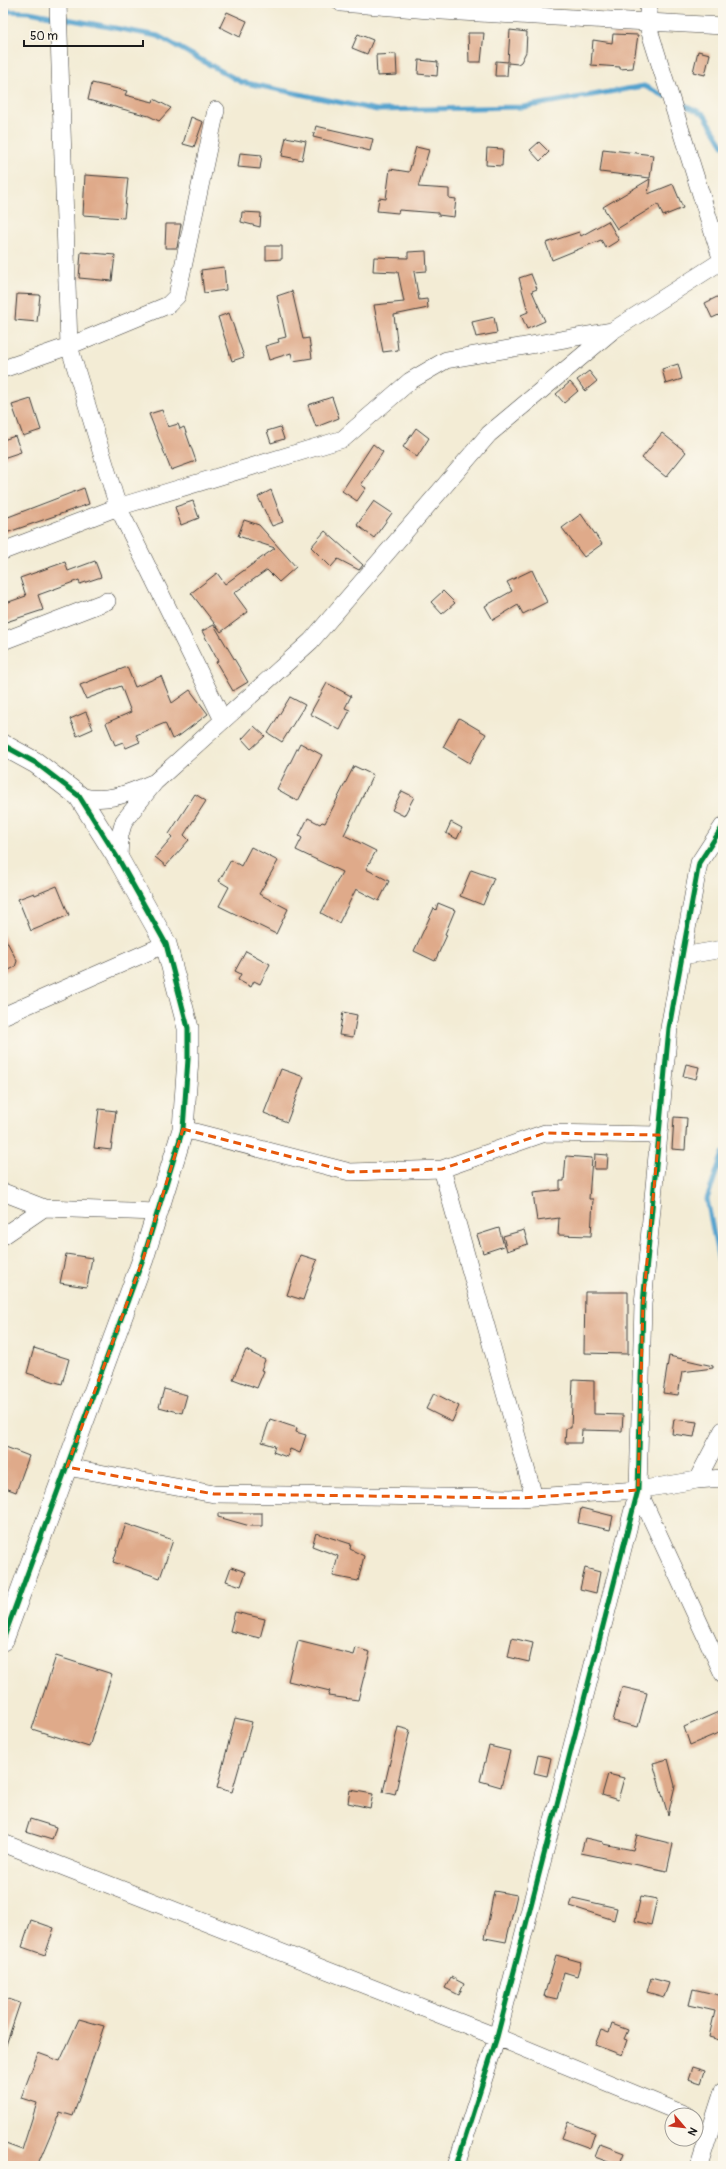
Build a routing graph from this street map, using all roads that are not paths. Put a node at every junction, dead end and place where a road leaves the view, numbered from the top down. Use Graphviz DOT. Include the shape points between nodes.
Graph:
graph roads {
  1 [pos="58,3"];
  2 [pos="340,3"];
  3 [pos="648,3"];
  4 [pos="443,7"];
  5 [pos="648,23"];
  6 [pos="723,26"];
  7 [pos="216,110"];
  8 [pos="723,260"];
  9 [pos="612,330"];
  10 [pos="69,346"];
  11 [pos="3,369"];
  12 [pos="118,507"];
  13 [pos="3,551"];
  14 [pos="107,601"];
  15 [pos="3,641"];
  16 [pos="223,720"];
  17 [pos="3,745"];
  18 [pos="155,782"];
  19 [pos="79,796"];
  20 [pos="723,826"];
  21 [pos="118,860"];
  22 [pos="166,944"];
  23 [pos="723,949"];
  24 [pos="682,956"];
  25 [pos="3,1016"];
  26 [pos="183,1129"];
  27 [pos="659,1135"];
  28 [pos="442,1169"];
  29 [pos="3,1192"];
  30 [pos="44,1208"];
  31 [pos="157,1212"];
  32 [pos="3,1236"];
  33 [pos="723,1430"];
  34 [pos="67,1467"];
  35 [pos="723,1478"];
  36 [pos="697,1480"];
  37 [pos="638,1490"];
  38 [pos="534,1497"];
  39 [pos="3,1640"];
  40 [pos="723,1674"];
  41 [pos="3,1843"];
  42 [pos="497,2037"];
  43 [pos="723,2091"];
  44 [pos="667,2107"];
  45 [pos="704,2122"];
  46 [pos="718,2128"];
  47 [pos="456,2166"];
  48 [pos="700,2166"];
  1 -- 10 [label="street"];
  2 -- 4 [label="street"];
  3 -- 5 [label="street"];
  4 -- 5 [label="street"];
  5 -- 6 [label="street"];
  5 -- 8 [label="street"];
  7 -- 10 [label="street" via="177,296 168,305"];
  8 -- 9 [label="street"];
  9 -- 12 [label="street" via="446,360 410,381 342,439"];
  9 -- 16 [label="street" via="489,434 311,641"];
  10 -- 11 [label="street"];
  10 -- 12 [label="street"];
  12 -- 13 [label="street"];
  12 -- 16 [label="street"];
  14 -- 15 [label="street"];
  16 -- 18 [label="street"];
  17 -- 19 [label="street" via="36,764"];
  18 -- 19 [label="street" via="109,799 94,800"];
  18 -- 21 [label="street" via="124,821"];
  19 -- 21 [label="street"];
  20 -- 24 [label="street" via="699,863"];
  21 -- 22 [label="street"];
  22 -- 25 [label="street"];
  22 -- 26 [label="street" via="188,1028"];
  23 -- 24 [label="street"];
  24 -- 27 [label="street" via="669,1028"];
  26 -- 28 [label="street" via="350,1172"];
  26 -- 31 [label="street"];
  27 -- 28 [label="street" via="545,1132"];
  27 -- 37 [label="street" via="643,1304"];
  28 -- 38 [label="street"];
  29 -- 30 [label="street"];
  30 -- 31 [label="street"];
  30 -- 32 [label="street"];
  31 -- 34 [label="street" via="143,1259"];
  33 -- 36 [label="street"];
  34 -- 38 [label="street" via="214,1494"];
  34 -- 39 [label="street"];
  35 -- 36 [label="street"];
  36 -- 37 [label="street"];
  37 -- 38 [label="street"];
  37 -- 40 [label="street"];
  37 -- 42 [label="street"];
  41 -- 42 [label="street"];
  42 -- 44 [label="street"];
  42 -- 47 [label="street"];
  43 -- 46 [label="street"];
  45 -- 46 [label="street"];
  46 -- 48 [label="street"];
}
